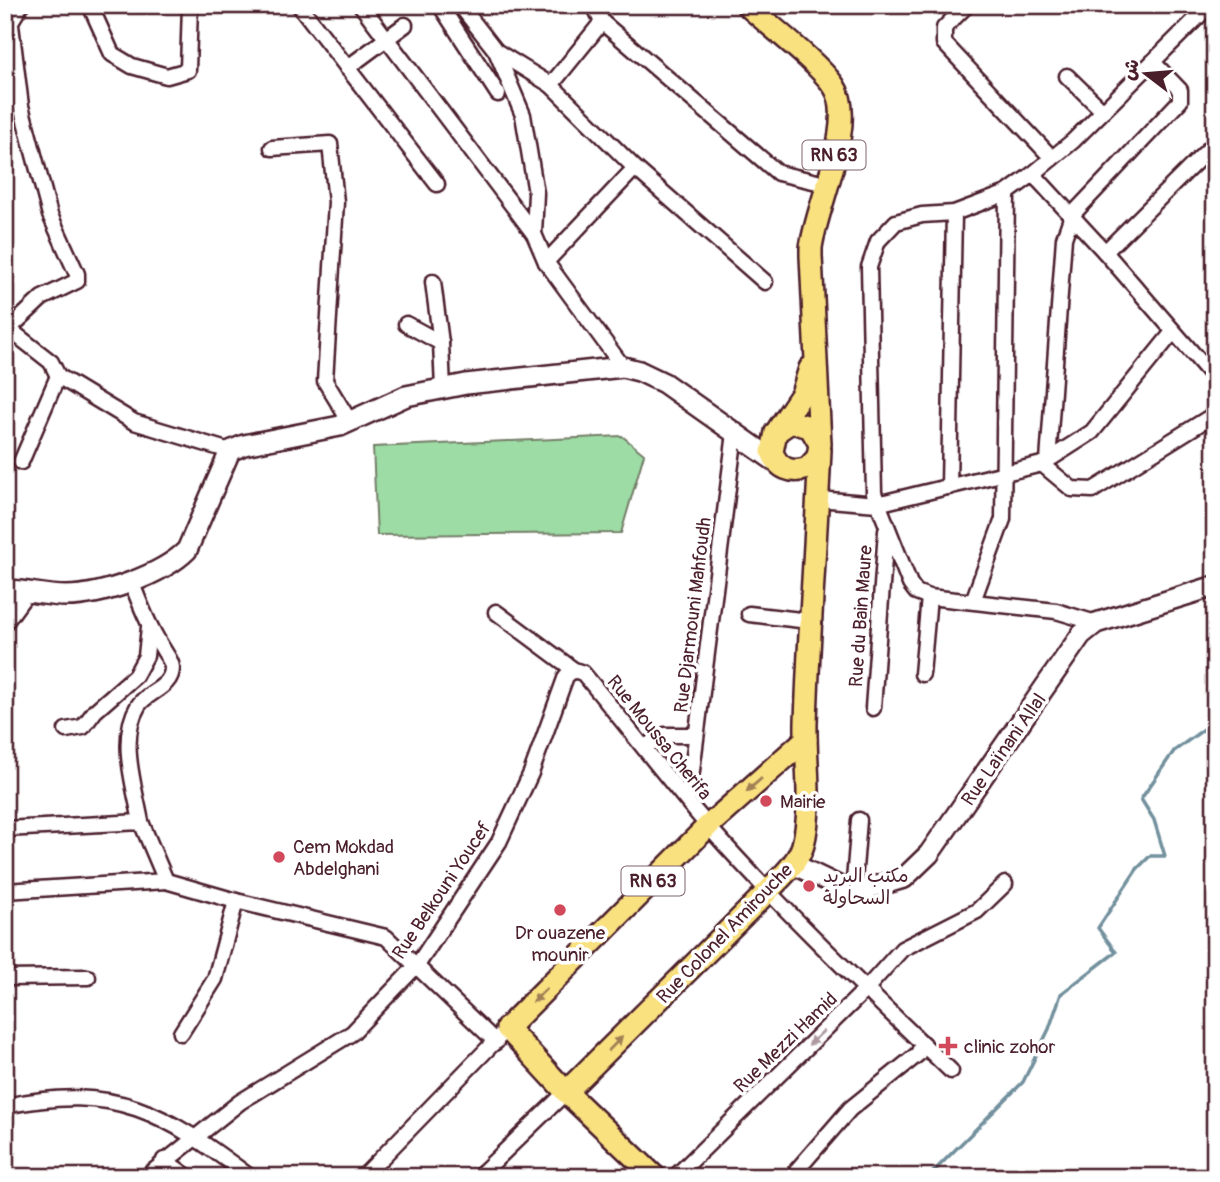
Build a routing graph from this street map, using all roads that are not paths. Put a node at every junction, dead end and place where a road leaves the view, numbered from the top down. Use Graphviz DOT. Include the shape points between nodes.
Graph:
graph roads {
  1 [pos="21,5"];
  2 [pos="90,5"];
  3 [pos="190,5"];
  4 [pos="299,5"];
  5 [pos="361,5"];
  6 [pos="440,5"];
  7 [pos="460,5"];
  8 [pos="594,5"];
  9 [pos="747,5"];
  10 [pos="967,5"];
  11 [pos="1210,5"];
  12 [pos="602,22"];
  13 [pos="405,24"];
  14 [pos="8,28"];
  15 [pos="386,38"];
  16 [pos="496,51"];
  17 [pos="1153,62"];
  18 [pos="347,68"];
  19 [pos="1067,76"];
  20 [pos="551,85"];
  21 [pos="498,94"];
  22 [pos="1103,111"];
  23 [pos="1215,143"];
  24 [pos="272,148"];
  25 [pos="1052,158"];
  26 [pos="635,168"];
  27 [pos="1033,174"];
  28 [pos="436,184"];
  29 [pos="826,184"];
  30 [pos="1007,193"];
  31 [pos="954,213"];
  32 [pos="1072,215"];
  33 [pos="534,234"];
  34 [pos="1105,251"];
  35 [pos="546,262"];
  36 [pos="433,282"];
  37 [pos="765,282"];
  38 [pos="405,324"];
  39 [pos="7,327"];
  40 [pos="1173,332"];
  41 [pos="815,342"];
  42 [pos="441,343"];
  43 [pos="623,368"];
  44 [pos="58,376"];
  45 [pos="1215,379"];
  46 [pos="443,389"];
  47 [pos="1215,414"];
  48 [pos="350,422"];
  49 [pos="778,430"];
  50 [pos="742,437"];
  51 [pos="820,447"];
  52 [pos="230,451"];
  53 [pos="20,461"];
  54 [pos="1045,463"];
  55 [pos="781,466"];
  56 [pos="1003,474"];
  57 [pos="949,487"];
  58 [pos="818,499"];
  59 [pos="877,504"];
  60 [pos="886,527"];
  61 [pos="131,581"];
  62 [pos="1215,586"];
  63 [pos="5,590"];
  64 [pos="29,590"];
  65 [pos="929,597"];
  66 [pos="973,601"];
  67 [pos="496,612"];
  68 [pos="748,614"];
  69 [pos="810,621"];
  70 [pos="5,623"];
  71 [pos="1096,623"];
  72 [pos="149,627"];
  73 [pos="579,671"];
  74 [pos="922,674"];
  75 [pos="873,708"];
  76 [pos="66,730"];
  77 [pos="696,735"];
  78 [pos="806,739"];
  79 [pos="644,747"];
  80 [pos="688,802"];
  81 [pos="859,820"];
  82 [pos="141,822"];
  83 [pos="708,826"];
  84 [pos="5,829"];
  85 [pos="793,864"];
  86 [pos="166,881"];
  87 [pos="1005,884"];
  88 [pos="5,891"];
  89 [pos="768,891"];
  90 [pos="853,893"];
  91 [pos="236,901"];
  92 [pos="418,964"];
  93 [pos="88,977"];
  94 [pos="5,978"];
  95 [pos="865,990"];
  96 [pos="181,1034"];
  97 [pos="501,1035"];
  98 [pos="921,1047"];
  99 [pos="951,1071"];
  100 [pos="566,1092"];
  101 [pos="5,1106"];
  102 [pos="196,1136"];
  103 [pos="164,1160"];
  104 [pos="146,1177"];
  105 [pos="188,1177"];
  106 [pos="250,1177"];
  107 [pos="363,1177"];
  108 [pos="478,1177"];
  109 [pos="655,1177"];
  110 [pos="675,1177"];
  111 [pos="790,1177"];
  1 -- 14 [label="street"];
  2 -- 3 [label="street" via="112,54 132,66 167,76 188,70"];
  4 -- 18 [label="street"];
  5 -- 15 [label="street"];
  6 -- 21 [label="street"];
  7 -- 16 [label="street"];
  8 -- 12 [label="street"];
  9 -- 29 [label="main road, RN 63" via="833,84 839,95 840,132"];
  10 -- 25 [label="street" via="944,28 944,43"];
  11 -- 17 [label="street"];
  12 -- 20 [label="street"];
  12 -- 29 [label="street" via="778,173"];
  13 -- 15 [label="street"];
  14 -- 39 [label="street" via="20,106 46,203 77,281 42,298"];
  15 -- 18 [label="street"];
  15 -- 33 [label="street"];
  16 -- 20 [label="street"];
  16 -- 33 [label="street" via="523,115 530,148 536,193"];
  17 -- 22 [label="street"];
  17 -- 32 [label="street" via="1180,90 1180,101"];
  18 -- 28 [label="street"];
  19 -- 22 [label="street"];
  20 -- 26 [label="street"];
  22 -- 25 [label="street"];
  23 -- 34 [label="street"];
  24 -- 48 [label="street" via="330,144 336,202 325,381"];
  25 -- 27 [label="street"];
  26 -- 35 [label="street"];
  26 -- 37 [label="street"];
  27 -- 30 [label="street"];
  27 -- 32 [label="street"];
  29 -- 41 [label="main road, RN 63" via="811,247"];
  30 -- 31 [label="street"];
  30 -- 56 [label="street"];
  31 -- 57 [label="street"];
  31 -- 59 [label="street" via="896,222 878,241 869,267"];
  32 -- 34 [label="street"];
  32 -- 54 [label="street" via="1061,257"];
  33 -- 35 [label="street"];
  34 -- 40 [label="street"];
  35 -- 43 [label="street"];
  36 -- 42 [label="street"];
  38 -- 42 [label="street"];
  39 -- 44 [label="street" via="51,362"];
  40 -- 45 [label="street"];
  40 -- 54 [label="street" via="1092,432"];
  41 -- 49 [label="main road, RN 63" via="803,394"];
  41 -- 51 [label="main road, RN 63"];
  42 -- 46 [label="street"];
  43 -- 46 [label="street"];
  43 -- 50 [label="street" via="657,379"];
  44 -- 52 [label="street" via="134,422"];
  44 -- 53 [label="street"];
  46 -- 48 [label="street" via="406,397"];
  47 -- 54 [label="street" via="1093,490 1072,489"];
  48 -- 52 [label="street"];
  49 -- 50 [label="street"];
  49 -- 51 [label="main road" via="791,422 804,424 815,432"];
  49 -- 55 [label="main road" via="771,447"];
  50 -- 55 [label="street"];
  50 -- 77 [label="street, Rue Djarmouni Mahfoudh"];
  51 -- 55 [label="main road" via="808,468"];
  51 -- 58 [label="main road, RN 63"];
  52 -- 61 [label="street" via="187,550 177,560"];
  54 -- 56 [label="street"];
  55 -- 58 [label="main road"];
  56 -- 57 [label="street"];
  56 -- 66 [label="street" via="1003,519"];
  57 -- 59 [label="street"];
  58 -- 59 [label="street"];
  58 -- 69 [label="main road, RN 63"];
  59 -- 60 [label="street"];
  60 -- 65 [label="street" via="910,584"];
  60 -- 75 [label="street, Rue du Bain Maure"];
  61 -- 64 [label="street" via="99,594 63,597"];
  61 -- 72 [label="street"];
  62 -- 71 [label="street, Rue Laïnani Allal"];
  63 -- 64 [label="street"];
  64 -- 70 [label="street"];
  65 -- 66 [label="street"];
  65 -- 74 [label="street"];
  66 -- 71 [label="street" via="1056,611"];
  67 -- 73 [label="street, Rue Moussa Cherifa"];
  68 -- 69 [label="street"];
  69 -- 78 [label="main road, RN 63"];
  71 -- 90 [label="street, Rue Laïnani Allal" via="1081,635 929,855 904,878"];
  72 -- 76 [label="street" via="146,656 135,676 95,710 83,727"];
  72 -- 82 [label="street" via="172,663 172,673 139,704 132,720 129,746"];
  73 -- 79 [label="street, Rue Moussa Cherifa"];
  73 -- 92 [label="street, Rue Belkouni Youcef" via="566,676 531,773 499,842"];
  77 -- 79 [label="street" via="665,735"];
  77 -- 80 [label="street, Rue Djarmouni Mahfoudh"];
  78 -- 83 [label="main road, RN 63, one-way"];
  78 -- 85 [label="main road, Rue Colonel Amirouche" via="807,822"];
  79 -- 80 [label="street, Rue Moussa Cherifa"];
  80 -- 83 [label="street, Rue Moussa Cherifa"];
  81 -- 90 [label="street"];
  82 -- 84 [label="street"];
  82 -- 86 [label="street"];
  83 -- 89 [label="street, Rue Moussa Cherifa"];
  83 -- 97 [label="main road, RN 63, one-way"];
  85 -- 89 [label="main road, Rue Colonel Amirouche"];
  85 -- 90 [label="street"];
  86 -- 88 [label="street"];
  86 -- 91 [label="street"];
  87 -- 95 [label="street" via="977,911 902,949"];
  89 -- 95 [label="street, Rue Moussa Cherifa"];
  100 -- 89 [label="main road, Rue Colonel Amirouche, one-way"];
  91 -- 92 [label="street" via="386,937"];
  91 -- 96 [label="street" via="215,979"];
  92 -- 97 [label="street"];
  92 -- 102 [label="street, Rue Belkouni Youcef" via="352,1033 266,1085"];
  93 -- 94 [label="street"];
  95 -- 98 [label="street, Rue Mezzi Hamid"];
  95 -- 110 [label="street, Rue Mezzi Hamid, one-way"];
  97 -- 100 [label="main road"];
  97 -- 107 [label="street"];
  98 -- 99 [label="street, Rue Mezzi Hamid"];
  98 -- 111 [label="street" via="850,1109"];
  100 -- 108 [label="street"];
  100 -- 109 [label="main road"];
  101 -- 102 [label="street" via="66,1096 134,1105"];
  102 -- 103 [label="street, Rue Belkouni Youcef"];
  102 -- 106 [label="street"];
  103 -- 104 [label="street, Rue Belkouni Youcef"];
  103 -- 105 [label="street"];
}
